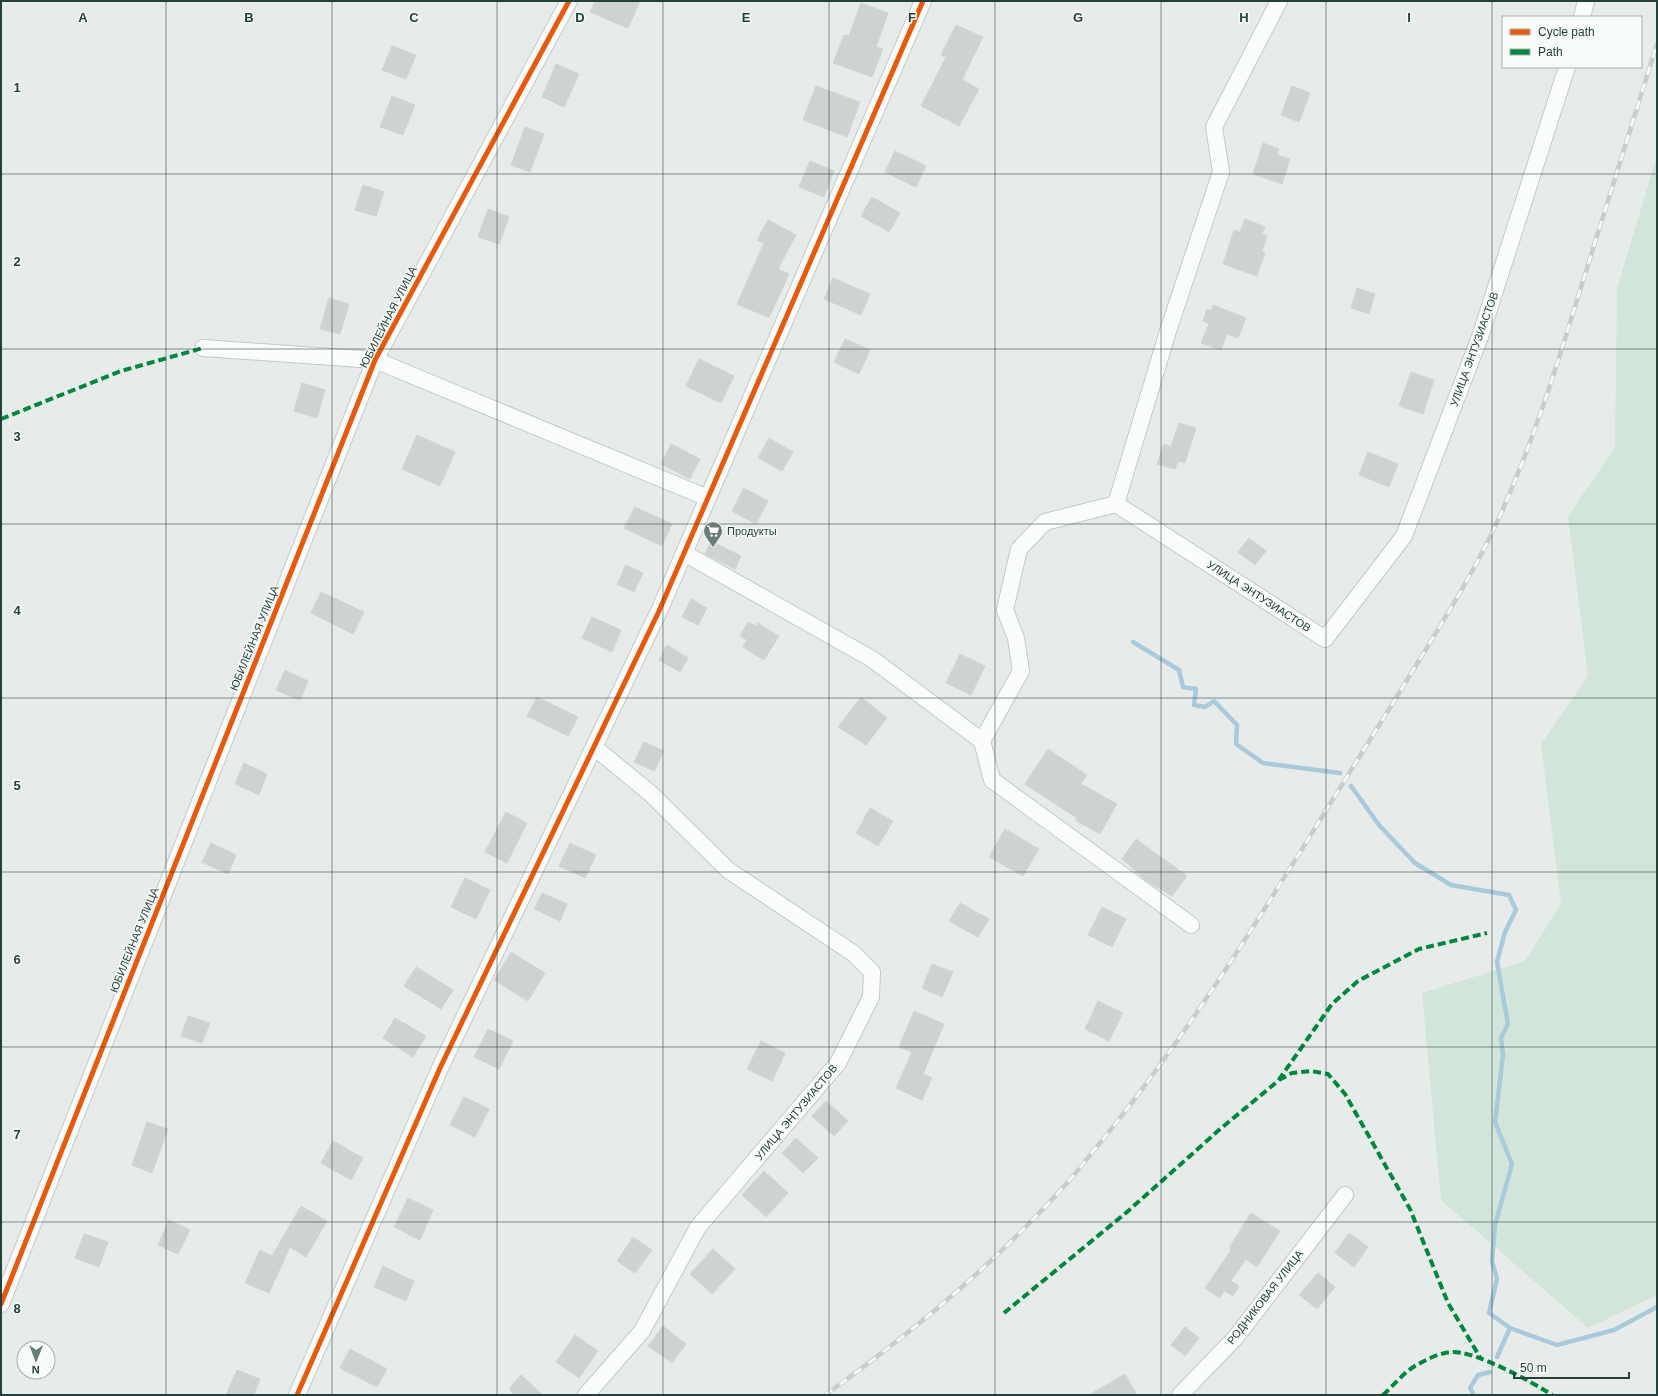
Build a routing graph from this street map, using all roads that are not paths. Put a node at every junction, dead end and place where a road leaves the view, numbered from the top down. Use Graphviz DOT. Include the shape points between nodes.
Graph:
graph roads {
  1 [pos="569,1"];
  2 [pos="923,1"];
  3 [pos="1279,1"];
  4 [pos="1586,1"];
  5 [pos="1582,16"];
  6 [pos="1567,68"];
  7 [pos="203,348"];
  8 [pos="375,360"];
  9 [pos="708,498"];
  10 [pos="1116,504"];
  11 [pos="684,553"];
  12 [pos="982,741"];
  13 [pos="594,747"];
  14 [pos="1191,925"];
  15 [pos="1345,1195"];
  16 [pos="1,1304"];
  17 [pos="297,1395"];
  18 [pos="586,1395"];
  19 [pos="1180,1395"];
  1 -- 8 [label="street, ЮБИЛЕЙНАЯ УЛИЦА"];
  2 -- 9 [label="street"];
  3 -- 10 [label="street" via="1214,127 1221,172 1168,331"];
  4 -- 5 [label="street"];
  6 -- 10 [label="street, УЛИЦА ЭНТУЗИАСТОВ" via="1481,334 1404,536 1325,639"];
  7 -- 8 [label="street, ЮБИЛЕЙНАЯ УЛИЦА"];
  8 -- 9 [label="street, ЮБИЛЕЙНАЯ УЛИЦА"];
  8 -- 16 [label="street, ЮБИЛЕЙНАЯ УЛИЦА"];
  9 -- 11 [label="street"];
  10 -- 12 [label="street" via="1045,522 1019,549 1004,610 1016,638 1021,671"];
  11 -- 12 [label="street" via="872,659"];
  11 -- 13 [label="street"];
  12 -- 14 [label="street" via="992,780"];
  13 -- 17 [label="street" via="440,1068"];
  13 -- 18 [label="street, УЛИЦА ЭНТУЗИАСТОВ" via="650,793 728,870 854,953 872,972 872,979 871,997 838,1063 698,1227 642,1331"];
  15 -- 19 [label="street, РОДНИКОВАЯ УЛИЦА" via="1236,1336"];
}
